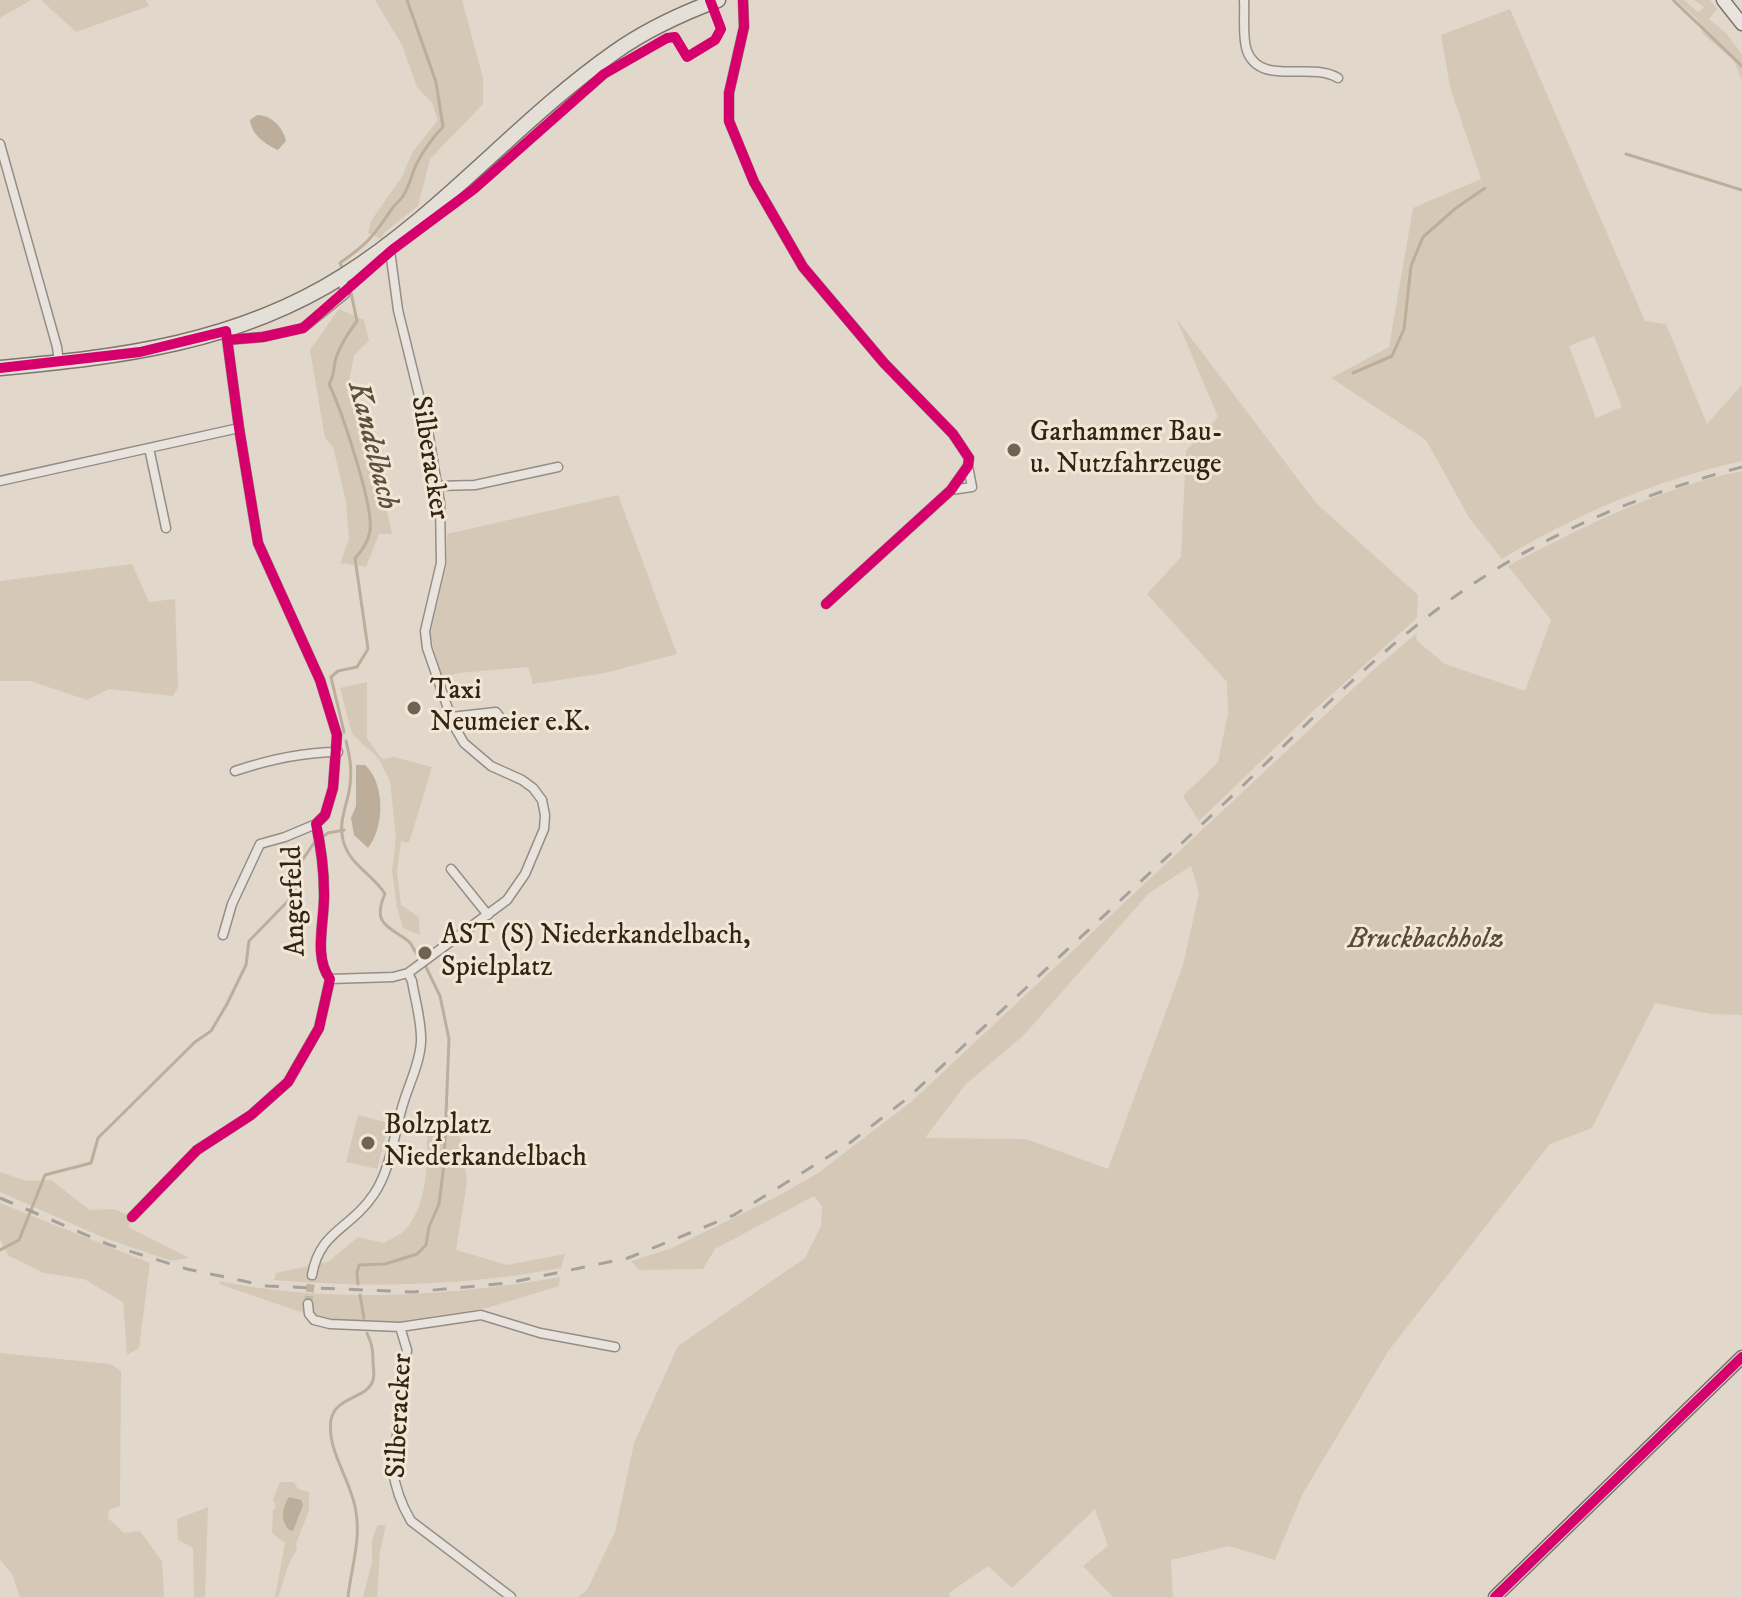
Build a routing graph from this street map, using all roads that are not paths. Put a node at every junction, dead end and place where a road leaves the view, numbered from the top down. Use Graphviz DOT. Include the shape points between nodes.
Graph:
graph roads {
  1 [pos="718,0"];
  2 [pos="743,0"];
  3 [pos="1244,0"];
  4 [pos="1723,0"];
  5 [pos="1742,24"];
  6 [pos="1338,78"];
  7 [pos="0,144"];
  8 [pos="389,243"];
  9 [pos="342,277"];
  10 [pos="227,336"];
  11 [pos="59,362"];
  12 [pos="0,368"];
  13 [pos="239,428"];
  14 [pos="149,448"];
  15 [pos="968,466"];
  16 [pos="558,467"];
  17 [pos="0,481"];
  18 [pos="437,486"];
  19 [pos="951,490"];
  20 [pos="166,528"];
  21 [pos="826,604"];
  22 [pos="451,717"];
  23 [pos="502,720"];
  24 [pos="338,752"];
  25 [pos="235,771"];
  26 [pos="316,824"];
  27 [pos="451,869"];
  28 [pos="488,915"];
  29 [pos="223,935"];
  30 [pos="408,973"];
  31 [pos="330,979"];
  32 [pos="132,1217"];
  33 [pos="312,1275"];
  34 [pos="308,1304"];
  35 [pos="400,1327"];
  36 [pos="615,1347"];
  37 [pos="1742,1357"];
  38 [pos="511,1597"];
  39 [pos="1495,1597"];
  1 -- 8 [label="main road" via="616,52"];
  2 -- 15 [label="street" via="744,27 729,93 729,121 754,182 803,267 953,434 969,458"];
  3 -- 6 [label="street" via="1246,49 1260,68 1314,70"];
  4 -- 5 [label="street"];
  7 -- 11 [label="street"];
  8 -- 9 [label="main road"];
  8 -- 18 [label="street, Silberacker" via="398,310"];
  9 -- 10 [label="main road"];
  9 -- 10 [label="street" via="345,294 303,328 263,337"];
  10 -- 11 [label="main road"];
  10 -- 13 [label="street, Angerfeld"];
  11 -- 12 [label="main road"];
  13 -- 14 [label="street"];
  13 -- 24 [label="street, Angerfeld" via="258,543 326,694"];
  14 -- 17 [label="street"];
  14 -- 20 [label="street"];
  15 -- 19 [label="street"];
  15 -- 19 [label="street" via="972,487"];
  16 -- 18 [label="street" via="475,485"];
  18 -- 22 [label="street, Silberacker" via="441,563 425,631"];
  19 -- 21 [label="street"];
  22 -- 23 [label="street" via="496,712"];
  22 -- 28 [label="street, Silberacker" via="476,755 533,788 545,815 525,874 507,900"];
  24 -- 25 [label="street" via="313,752"];
  24 -- 26 [label="street, Angerfeld" via="325,815"];
  26 -- 29 [label="street, Angerfeld" via="260,844"];
  26 -- 31 [label="street, Angerfeld" via="325,896 321,959"];
  27 -- 28 [label="street"];
  28 -- 30 [label="street, Silberacker"];
  30 -- 31 [label="street, Silberacker"];
  30 -- 33 [label="street" via="422,1039 385,1173 348,1225 319,1248"];
  31 -- 32 [label="street, Angerfeld" via="319,1028 288,1082 251,1115 197,1150"];
  34 -- 35 [label="street, Silberacker" via="314,1320"];
  35 -- 36 [label="street, Silberacker" via="481,1315"];
  35 -- 38 [label="street, Silberacker" via="407,1350 394,1487 411,1521"];
  37 -- 39 [label="street"];
}
